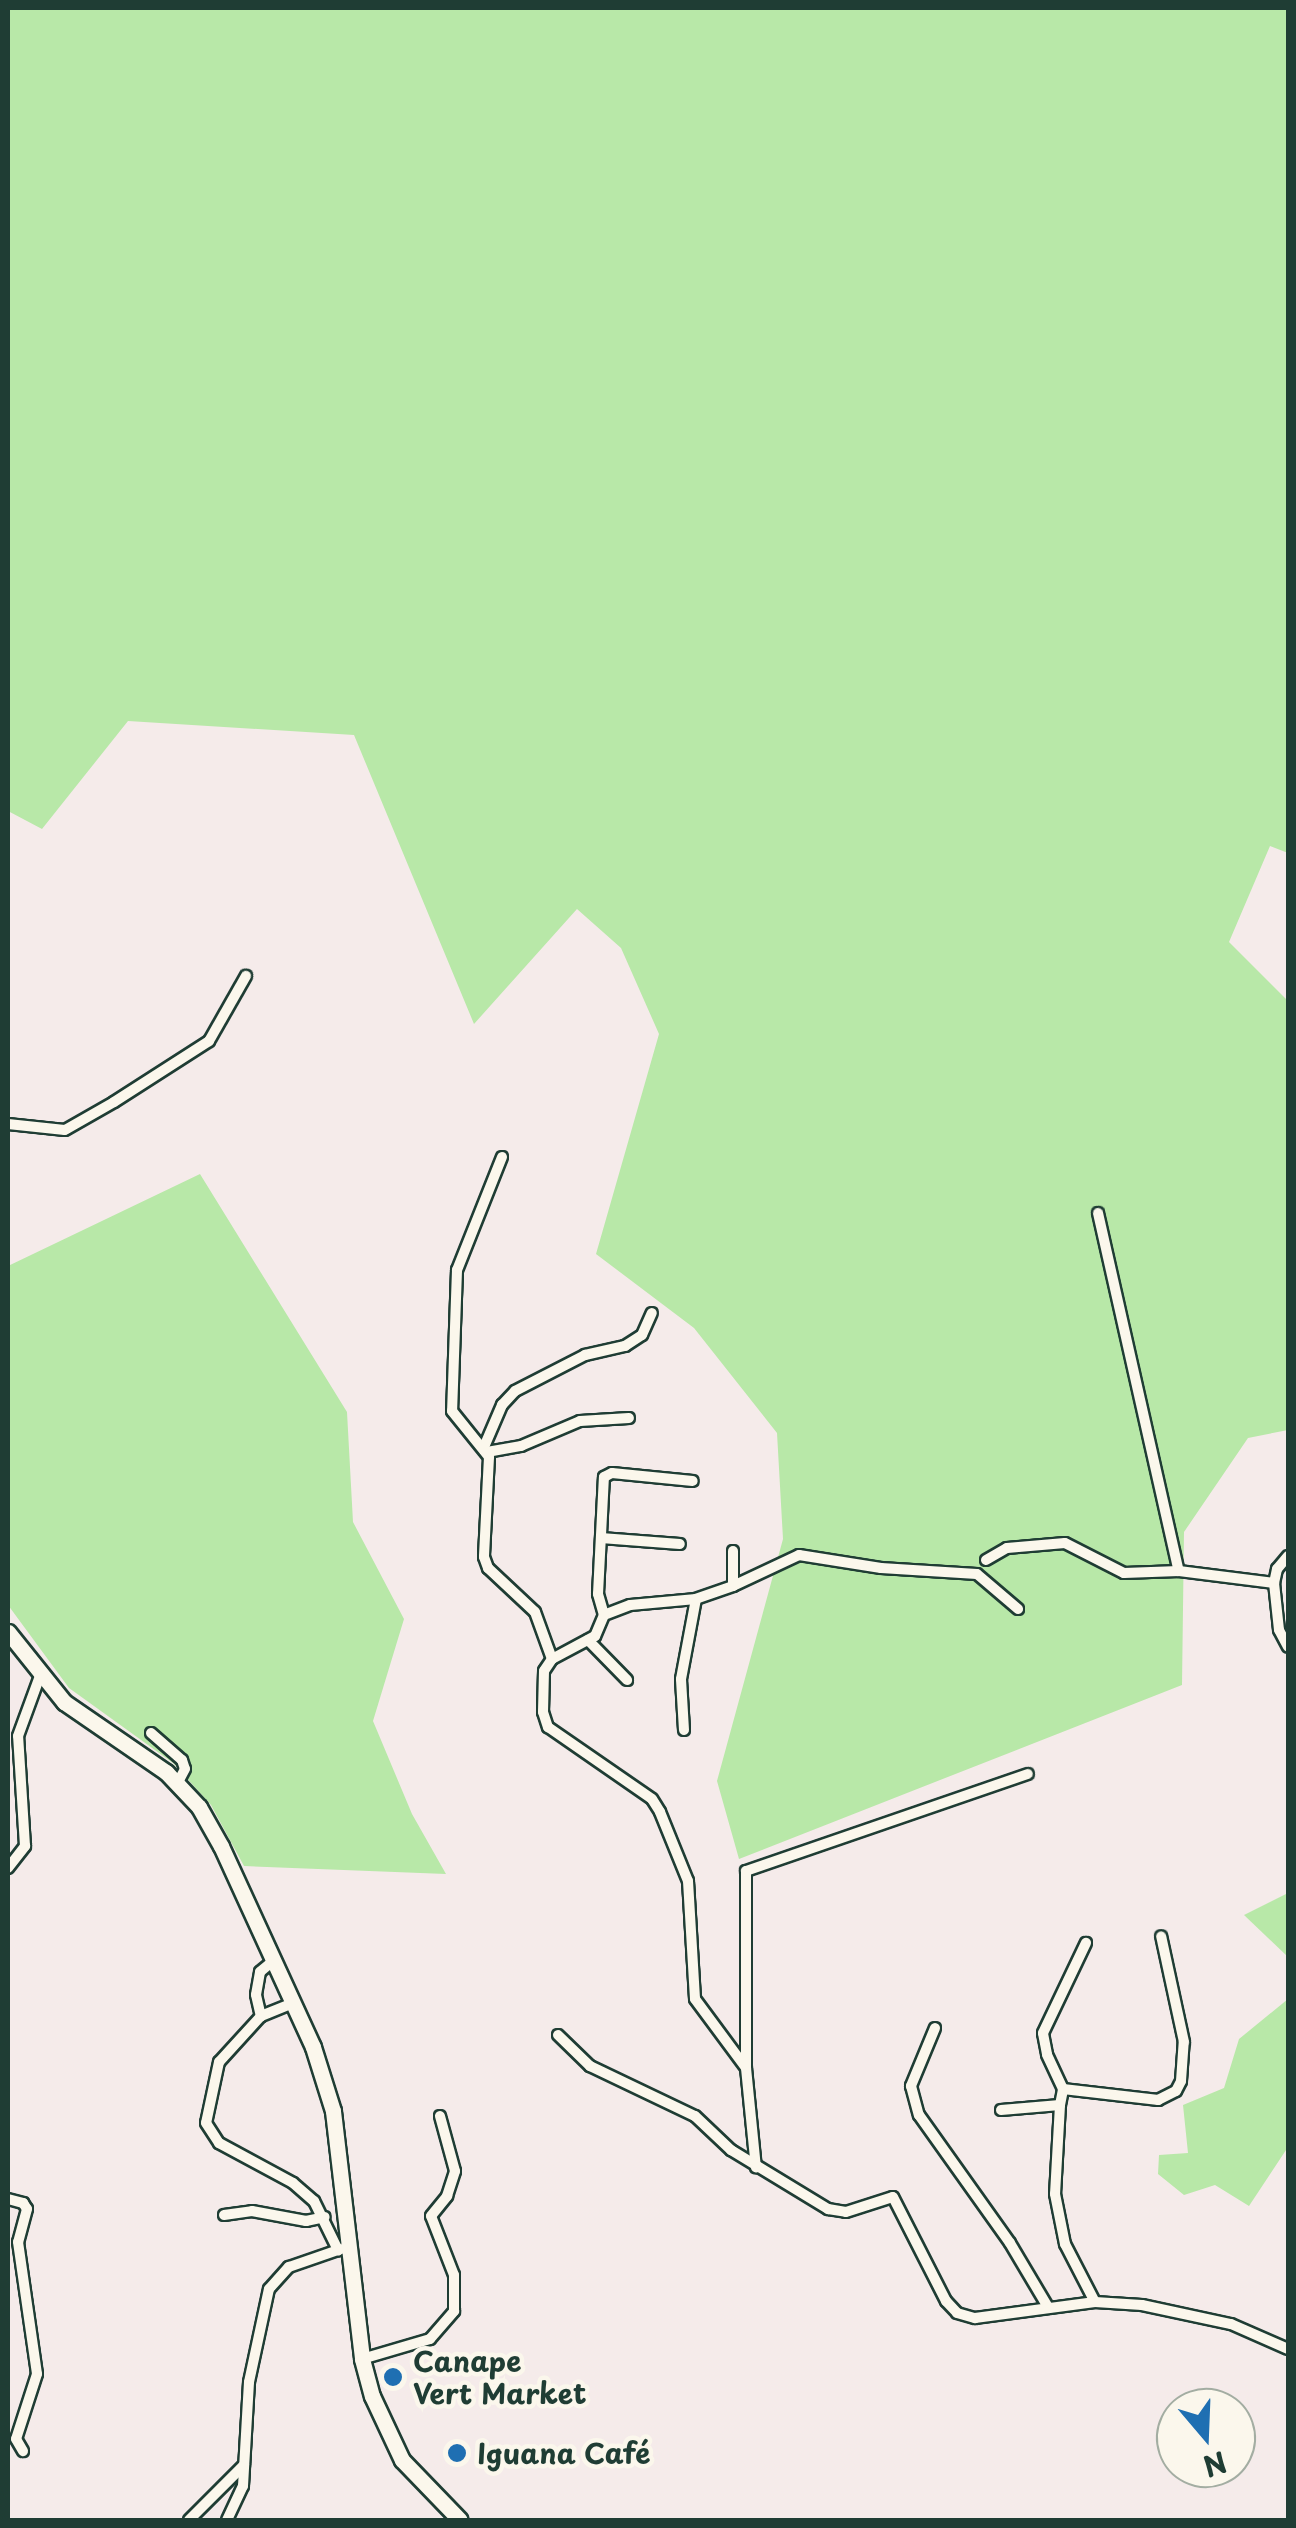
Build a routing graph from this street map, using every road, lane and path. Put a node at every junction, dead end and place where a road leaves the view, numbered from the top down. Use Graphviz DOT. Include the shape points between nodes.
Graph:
graph roads {
  1 [pos="246,976"];
  2 [pos="8,1124"];
  3 [pos="502,1157"];
  4 [pos="1098,1213"];
  5 [pos="652,1314"];
  6 [pos="629,1418"];
  7 [pos="486,1450"];
  8 [pos="693,1481"];
  9 [pos="601,1538"];
  10 [pos="680,1544"];
  11 [pos="732,1550"];
  12 [pos="1288,1556"];
  13 [pos="986,1560"];
  14 [pos="1179,1571"];
  15 [pos="1274,1583"];
  16 [pos="733,1586"];
  17 [pos="696,1599"];
  18 [pos="1018,1610"];
  19 [pos="604,1614"];
  20 [pos="8,1632"];
  21 [pos="588,1640"];
  22 [pos="1288,1646"];
  23 [pos="552,1659"];
  24 [pos="40,1676"];
  25 [pos="627,1680"];
  26 [pos="684,1730"];
  27 [pos="151,1733"];
  28 [pos="1028,1774"];
  29 [pos="178,1784"];
  30 [pos="8,1868"];
  31 [pos="1161,1936"];
  32 [pos="1086,1942"];
  33 [pos="273,1961"];
  34 [pos="294,2003"];
  35 [pos="260,2016"];
  36 [pos="935,2028"];
  37 [pos="558,2035"];
  38 [pos="746,2068"];
  39 [pos="1064,2090"];
  40 [pos="1060,2105"];
  41 [pos="1000,2110"];
  42 [pos="440,2116"];
  43 [pos="756,2168"];
  44 [pos="8,2200"];
  45 [pos="224,2216"];
  46 [pos="325,2217"];
  47 [pos="344,2248"];
  48 [pos="1095,2302"];
  49 [pos="1048,2307"];
  50 [pos="1288,2349"];
  51 [pos="362,2359"];
  52 [pos="23,2451"];
  53 [pos="245,2464"];
  54 [pos="189,2520"];
  55 [pos="227,2520"];
  56 [pos="460,2520"];
  1 -- 2 [label="street" via="209,1041 114,1102 66,1130"];
  3 -- 7 [label="street" via="457,1270 452,1410"];
  4 -- 14 [label="street"];
  5 -- 7 [label="street" via="642,1335 625,1346 586,1356 514,1391"];
  6 -- 7 [label="street" via="580,1421 520,1446"];
  7 -- 23 [label="street" via="486,1562 535,1612"];
  8 -- 9 [label="street" via="608,1473"];
  9 -- 10 [label="street"];
  9 -- 19 [label="street" via="598,1594"];
  11 -- 16 [label="street"];
  12 -- 15 [label="street"];
  13 -- 14 [label="street" via="1007,1548 1066,1542 1124,1573"];
  14 -- 15 [label="street"];
  15 -- 22 [label="street" via="1279,1630"];
  16 -- 17 [label="street"];
  16 -- 18 [label="street" via="800,1555 977,1574"];
  17 -- 19 [label="street"];
  17 -- 26 [label="street" via="681,1680"];
  19 -- 21 [label="street" via="599,1632"];
  20 -- 24 [label="street"];
  21 -- 23 [label="street"];
  21 -- 25 [label="street"];
  23 -- 38 [label="street" via="544,1671 545,1722 652,1798 688,1881 694,1998"];
  24 -- 29 [label="street" via="64,1702"];
  24 -- 30 [label="street" via="18,1736 25,1846"];
  27 -- 29 [label="street" via="182,1760"];
  28 -- 38 [label="street" via="746,1871"];
  29 -- 33 [label="street" via="221,1846"];
  31 -- 39 [label="street" via="1184,2042 1176,2091 1158,2100"];
  32 -- 39 [label="street" via="1043,2033"];
  33 -- 34 [label="street"];
  33 -- 35 [label="street" via="260,1972"];
  34 -- 35 [label="street"];
  34 -- 47 [label="street" via="332,2111"];
  35 -- 46 [label="street" via="219,2062 206,2122 219,2143 292,2183"];
  36 -- 49 [label="street" via="912,2086 920,2114"];
  37 -- 43 [label="street" via="590,2066 695,2116"];
  38 -- 43 [label="street"];
  39 -- 40 [label="street"];
  40 -- 41 [label="street"];
  40 -- 48 [label="street" via="1054,2194 1065,2244"];
  42 -- 51 [label="street" via="455,2171 431,2216 454,2275 454,2311 430,2340"];
  43 -- 49 [label="street" via="839,2212 893,2196 957,2313 974,2318"];
  44 -- 52 [label="street" via="27,2209 18,2242 37,2374 16,2439"];
  45 -- 46 [label="street" via="252,2211 306,2221"];
  46 -- 47 [label="street"];
  47 -- 51 [label="street"];
  47 -- 53 [label="street" via="289,2267 269,2289 249,2382"];
  48 -- 49 [label="street"];
  48 -- 50 [label="street" via="1213,2320"];
  51 -- 56 [label="street" via="402,2460"];
  53 -- 54 [label="street"];
  53 -- 55 [label="street"];
}
